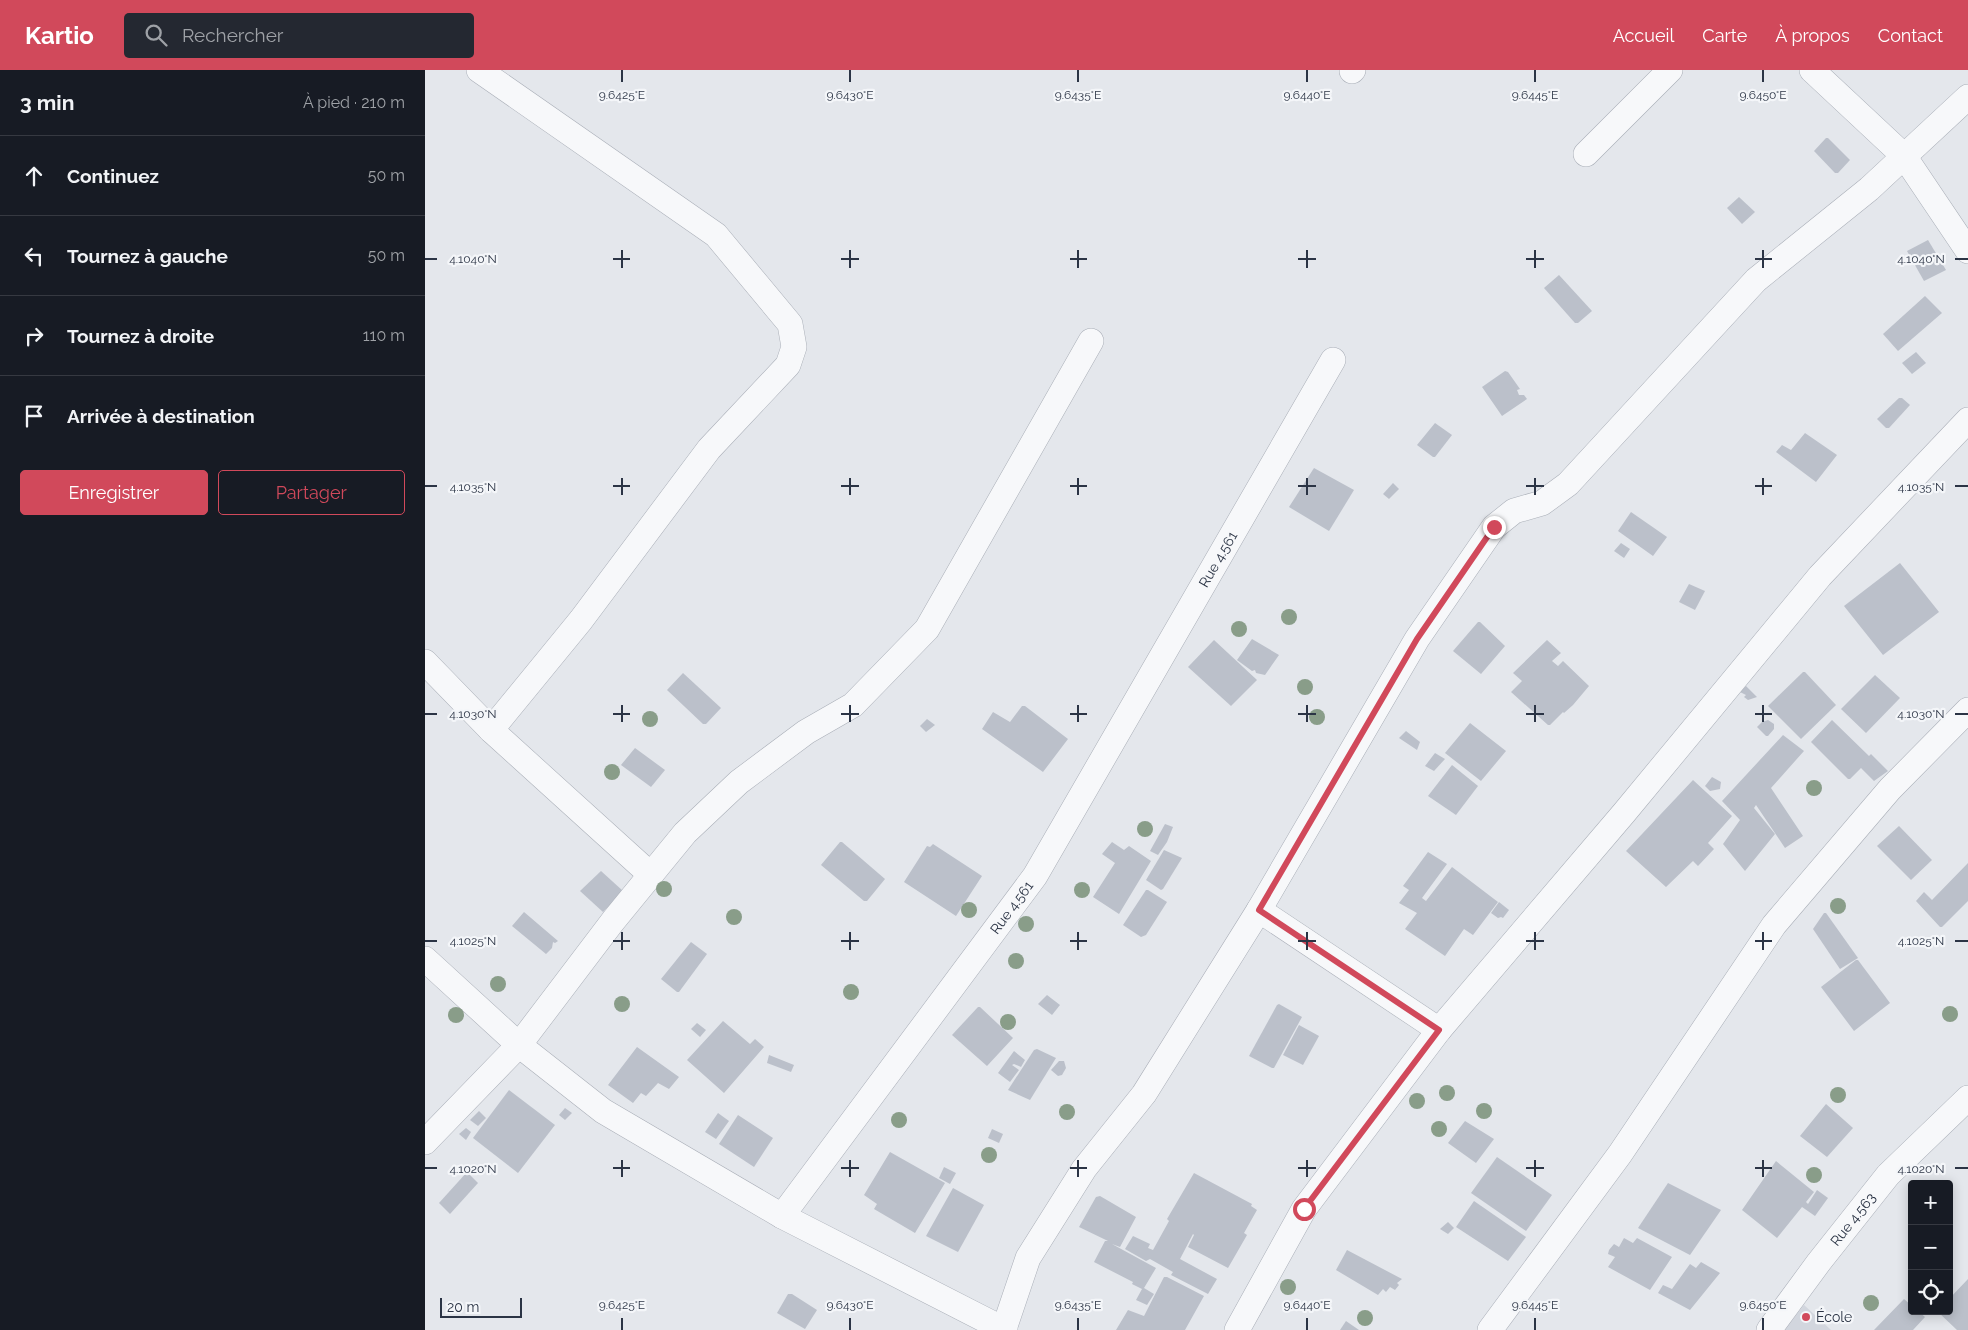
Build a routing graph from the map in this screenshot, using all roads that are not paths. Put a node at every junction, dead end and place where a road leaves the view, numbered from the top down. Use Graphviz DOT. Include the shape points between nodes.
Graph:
graph roads {
  1 [pos="479,70"];
  2 [pos="1670,70"];
  3 [pos="1812,70"];
  4 [pos="1968,97"];
  5 [pos="1586,154"];
  6 [pos="1904,156"];
  7 [pos="1968,251"];
  8 [pos="1091,341"];
  9 [pos="1333,360"];
  10 [pos="1968,420"];
  11 [pos="425,662"];
  12 [pos="1968,710"];
  13 [pos="491,730"];
  14 [pos="651,875"];
  15 [pos="1259,910"];
  16 [pos="425,960"];
  17 [pos="1439,1030"];
  18 [pos="519,1045"];
  19 [pos="1968,1098"];
  20 [pos="425,1142"];
  21 [pos="783,1216"];
  22 [pos="1004,1330"];
  23 [pos="1237,1330"];
  24 [pos="1490,1330"];
  25 [pos="1769,1330"];
  1 -- 13 [label="street" via="716,235 790,324 794,347 787,365 709,449 581,620"];
  2 -- 5 [label="street"];
  3 -- 6 [label="street"];
  4 -- 6 [label="street"];
  6 -- 7 [label="street"];
  6 -- 15 [label="street" via="1869,189 1756,280 1568,484 1542,503 1514,511 1494,527 1417,639"];
  8 -- 14 [label="street" via="927,629 853,705 806,732 739,782 685,833"];
  9 -- 21 [label="street, Rue 4.561" via="1035,876"];
  10 -- 17 [label="street" via="1820,576"];
  11 -- 13 [label="street"];
  12 -- 24 [label="street" via="1890,789 1773,925 1620,1154"];
  13 -- 14 [label="street"];
  14 -- 18 [label="street"];
  15 -- 17 [label="street"];
  15 -- 22 [label="street" via="1144,1094 1084,1169 1028,1258"];
  16 -- 18 [label="street"];
  17 -- 23 [label="street" via="1304,1209"];
  18 -- 20 [label="street"];
  18 -- 21 [label="street" via="603,1111"];
  19 -- 25 [label="street, Rue 4.563" via="1888,1175"];
  21 -- 22 [label="street"];
}
